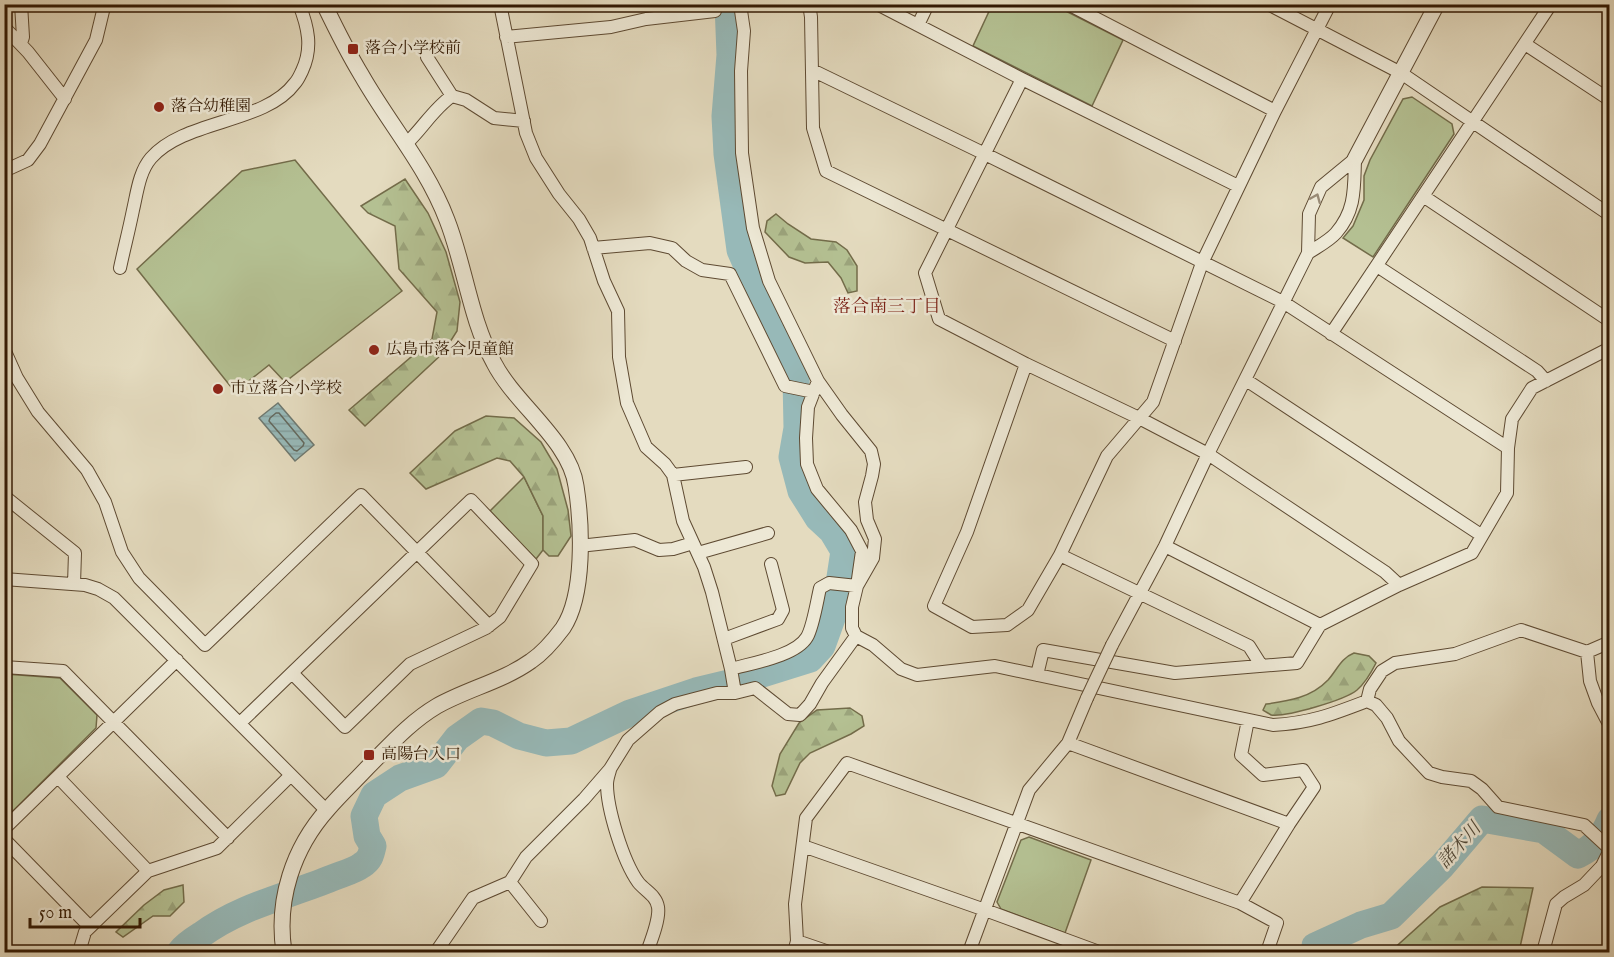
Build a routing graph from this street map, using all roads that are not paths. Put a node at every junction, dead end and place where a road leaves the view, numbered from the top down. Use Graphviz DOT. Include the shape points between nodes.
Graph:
graph roads {
  1 [pos="21,4"];
  2 [pos="106,4"];
  3 [pos="299,4"];
  4 [pos="324,4"];
  5 [pos="500,4"];
  6 [pos="740,4"];
  7 [pos="809,4"];
  8 [pos="877,4"];
  9 [pos="928,4"];
  10 [pos="1068,4"];
  11 [pos="1268,4"];
  12 [pos="1330,4"];
  13 [pos="1437,4"];
  14 [pos="1551,4"];
  15 [pos="715,11"];
  16 [pos="918,25"];
  17 [pos="4,27"];
  18 [pos="1317,30"];
  19 [pos="506,37"];
  20 [pos="21,44"];
  21 [pos="1525,44"];
  22 [pos="427,57"];
  23 [pos="812,70"];
  24 [pos="1401,74"];
  25 [pos="1022,79"];
  26 [pos="452,96"];
  27 [pos="65,99"];
  28 [pos="1610,100"];
  29 [pos="1275,111"];
  30 [pos="524,122"];
  31 [pos="1472,122"];
  32 [pos="406,144"];
  33 [pos="985,154"];
  34 [pos="1355,159"];
  35 [pos="4,171"];
  36 [pos="1238,186"];
  37 [pos="1423,196"];
  38 [pos="1610,215"];
  39 [pos="947,229"];
  40 [pos="593,248"];
  41 [pos="1308,253"];
  42 [pos="1202,263"];
  43 [pos="1377,266"];
  44 [pos="120,268"];
  45 [pos="1283,302"];
  46 [pos="1610,321"];
  47 [pos="1331,334"];
  48 [pos="1174,341"];
  49 [pos="1610,348"];
  50 [pos="4,349"];
  51 [pos="1026,364"];
  52 [pos="1246,380"];
  53 [pos="1546,381"];
  54 [pos="807,388"];
  55 [pos="1139,418"];
  56 [pos="1508,448"];
  57 [pos="1208,454"];
  58 [pos="746,467"];
  59 [pos="673,475"];
  60 [pos="4,496"];
  61 [pos="768,533"];
  62 [pos="1481,535"];
  63 [pos="579,546"];
  64 [pos="1166,546"];
  65 [pos="695,548"];
  66 [pos="417,552"];
  67 [pos="1060,555"];
  68 [pos="771,564"];
  69 [pos="4,579"];
  70 [pos="74,584"];
  71 [pos="851,585"];
  72 [pos="1399,585"];
  73 [pos="1141,593"];
  74 [pos="1320,625"];
  75 [pos="489,626"];
  76 [pos="856,636"];
  77 [pos="724,639"];
  78 [pos="1610,642"];
  79 [pos="1587,652"];
  80 [pos="177,660"];
  81 [pos="1261,665"];
  82 [pos="4,667"];
  83 [pos="731,671"];
  84 [pos="292,673"];
  85 [pos="1037,675"];
  86 [pos="734,690"];
  87 [pos="1367,701"];
  88 [pos="1248,720"];
  89 [pos="114,722"];
  90 [pos="240,723"];
  91 [pos="1610,726"];
  92 [pos="1068,742"];
  93 [pos="610,769"];
  94 [pos="291,774"];
  95 [pos="58,777"];
  96 [pos="326,810"];
  97 [pos="1017,824"];
  98 [pos="1289,824"];
  99 [pos="4,829"];
  100 [pos="228,838"];
  101 [pos="4,839"];
  102 [pos="803,846"];
  103 [pos="1610,849"];
  104 [pos="148,871"];
  105 [pos="510,882"];
  106 [pos="1240,903"];
  107 [pos="985,910"];
  108 [pos="541,921"];
  109 [pos="90,927"];
  110 [pos="795,947"];
  111 [pos="4,949"];
  112 [pos="8,952"];
  113 [pos="79,952"];
  114 [pos="284,952"];
  115 [pos="436,952"];
  116 [pos="647,952"];
  117 [pos="829,952"];
  118 [pos="969,952"];
  119 [pos="1099,952"];
  120 [pos="1267,952"];
  121 [pos="1543,952"];
  1 -- 20 [label="street"];
  2 -- 27 [label="street" via="96,40"];
  3 -- 44 [label="street" via="307,25 308,47 296,83 280,98 260,108 162,146 142,175"];
  4 -- 32 [label="street" via="362,77"];
  5 -- 19 [label="street"];
  6 -- 54 [label="street" via="744,31 742,153 753,228"];
  7 -- 23 [label="street"];
  8 -- 16 [label="street"];
  9 -- 16 [label="street"];
  10 -- 29 [label="street"];
  11 -- 18 [label="street"];
  12 -- 18 [label="street"];
  13 -- 24 [label="street"];
  14 -- 21 [label="street"];
  15 -- 19 [label="street" via="611,27"];
  16 -- 25 [label="street"];
  17 -- 20 [label="street"];
  18 -- 24 [label="street"];
  18 -- 29 [label="street"];
  19 -- 30 [label="street"];
  20 -- 27 [label="street"];
  21 -- 28 [label="street"];
  21 -- 31 [label="street"];
  22 -- 26 [label="street"];
  23 -- 33 [label="street"];
  23 -- 39 [label="street" via="813,128 826,171"];
  24 -- 31 [label="street"];
  24 -- 34 [label="street"];
  25 -- 33 [label="street"];
  25 -- 36 [label="street"];
  26 -- 30 [label="street" via="494,118"];
  26 -- 32 [label="street" via="441,103"];
  27 -- 35 [label="street" via="28,160"];
  29 -- 36 [label="street"];
  30 -- 40 [label="street" via="536,158 579,219"];
  31 -- 37 [label="street"];
  31 -- 38 [label="street"];
  32 -- 63 [label="street" via="448,221 491,359 502,379 567,460 576,483"];
  33 -- 39 [label="street"];
  33 -- 42 [label="street"];
  41 -- 34 [label="street, one-way" via="1309,214 1321,187"];
  34 -- 41 [label="street" via="1354,200 1346,218 1335,234"];
  36 -- 42 [label="street"];
  37 -- 43 [label="street"];
  37 -- 46 [label="street"];
  39 -- 48 [label="street"];
  39 -- 51 [label="street" via="925,273 939,320"];
  40 -- 54 [label="street" via="650,243 672,248 702,270 730,274 785,386"];
  40 -- 59 [label="street" via="618,311 619,357 627,403 646,447"];
  41 -- 45 [label="street"];
  42 -- 45 [label="street"];
  42 -- 48 [label="street"];
  43 -- 47 [label="street"];
  43 -- 53 [label="street" via="1537,371"];
  45 -- 47 [label="street"];
  45 -- 52 [label="street"];
  47 -- 56 [label="street"];
  48 -- 55 [label="street" via="1152,402"];
  49 -- 53 [label="street"];
  50 -- 66 [label="street" via="38,412 87,470 105,502 122,552 139,578 205,645 361,495"];
  51 -- 55 [label="street"];
  51 -- 67 [label="street" via="967,532 934,606 972,627 1007,625 1028,610"];
  52 -- 57 [label="street"];
  52 -- 62 [label="street"];
  53 -- 56 [label="street" via="1532,388 1512,419"];
  54 -- 71 [label="street" via="807,464 817,489 851,530 862,551"];
  54 -- 71 [label="street" via="842,415 871,451 874,464 865,502 874,539 873,558"];
  55 -- 57 [label="street"];
  55 -- 67 [label="street" via="1107,456"];
  56 -- 62 [label="street" via="1507,493"];
  57 -- 64 [label="street"];
  57 -- 72 [label="street"];
  58 -- 59 [label="street"];
  59 -- 65 [label="street" via="683,521"];
  60 -- 70 [label="street" via="75,553"];
  61 -- 65 [label="street"];
  62 -- 72 [label="street" via="1472,553"];
  63 -- 65 [label="street" via="635,540 659,550"];
  63 -- 96 [label="street" via="574,601 564,626 548,646 531,662 421,716"];
  64 -- 73 [label="street"];
  64 -- 74 [label="street"];
  65 -- 77 [label="street"];
  66 -- 75 [label="street"];
  66 -- 75 [label="street" via="471,500 532,564 500,617"];
  66 -- 84 [label="street"];
  67 -- 73 [label="street"];
  68 -- 77 [label="street" via="783,610 778,618"];
  69 -- 70 [label="street"];
  70 -- 80 [label="street" via="98,589 114,598"];
  71 -- 76 [label="street" via="852,628"];
  71 -- 83 [label="street" via="829,583 820,588 808,636 801,645"];
  72 -- 74 [label="street"];
  73 -- 81 [label="street" via="1249,646"];
  73 -- 92 [label="street, bridge" via="1112,645"];
  74 -- 81 [label="street" via="1297,663"];
  75 -- 84 [label="street" via="410,664 345,727"];
  76 -- 85 [label="street" via="901,669 917,675 995,666"];
  76 -- 86 [label="street" via="800,715 788,714 755,688"];
  77 -- 83 [label="street"];
  78 -- 79 [label="street"];
  79 -- 87 [label="street" via="1521,630 1455,654 1395,663 1382,671"];
  79 -- 91 [label="street" via="1590,681"];
  80 -- 89 [label="street"];
  80 -- 90 [label="street"];
  81 -- 85 [label="street" via="1175,673 1043,650"];
  82 -- 89 [label="street" via="63,671"];
  83 -- 86 [label="street"];
  84 -- 90 [label="street"];
  85 -- 88 [label="street"];
  86 -- 93 [label="street" via="660,711 628,740"];
  87 -- 88 [label="street" via="1296,724"];
  87 -- 103 [label="street" via="1376,705 1399,741 1429,773 1471,781 1498,807 1584,825"];
  88 -- 98 [label="street" via="1241,755 1263,775 1303,770 1314,787"];
  89 -- 95 [label="street"];
  89 -- 100 [label="street"];
  90 -- 94 [label="street"];
  92 -- 97 [label="street" via="1029,790"];
  92 -- 98 [label="street"];
  93 -- 105 [label="street" via="526,857"];
  93 -- 116 [label="street" via="607,784 613,821 625,856 638,882 654,897 659,908"];
  94 -- 96 [label="street"];
  94 -- 100 [label="street"];
  95 -- 99 [label="street"];
  95 -- 104 [label="street"];
  96 -- 114 [label="street" via="306,837 286,885 281,933"];
  97 -- 102 [label="street" via="847,763 806,818"];
  97 -- 106 [label="street"];
  97 -- 107 [label="street"];
  98 -- 106 [label="street"];
  100 -- 104 [label="street" via="217,848"];
  101 -- 109 [label="street"];
  102 -- 107 [label="street"];
  102 -- 110 [label="street" via="795,903"];
  103 -- 121 [label="street" via="1602,866 1584,885 1556,904"];
  104 -- 109 [label="street"];
  105 -- 108 [label="street"];
  105 -- 115 [label="street" via="474,898"];
  106 -- 120 [label="street" via="1277,923"];
  107 -- 118 [label="street"];
  107 -- 119 [label="street"];
  109 -- 113 [label="street"];
  110 -- 117 [label="street"];
  111 -- 112 [label="street"];
}
